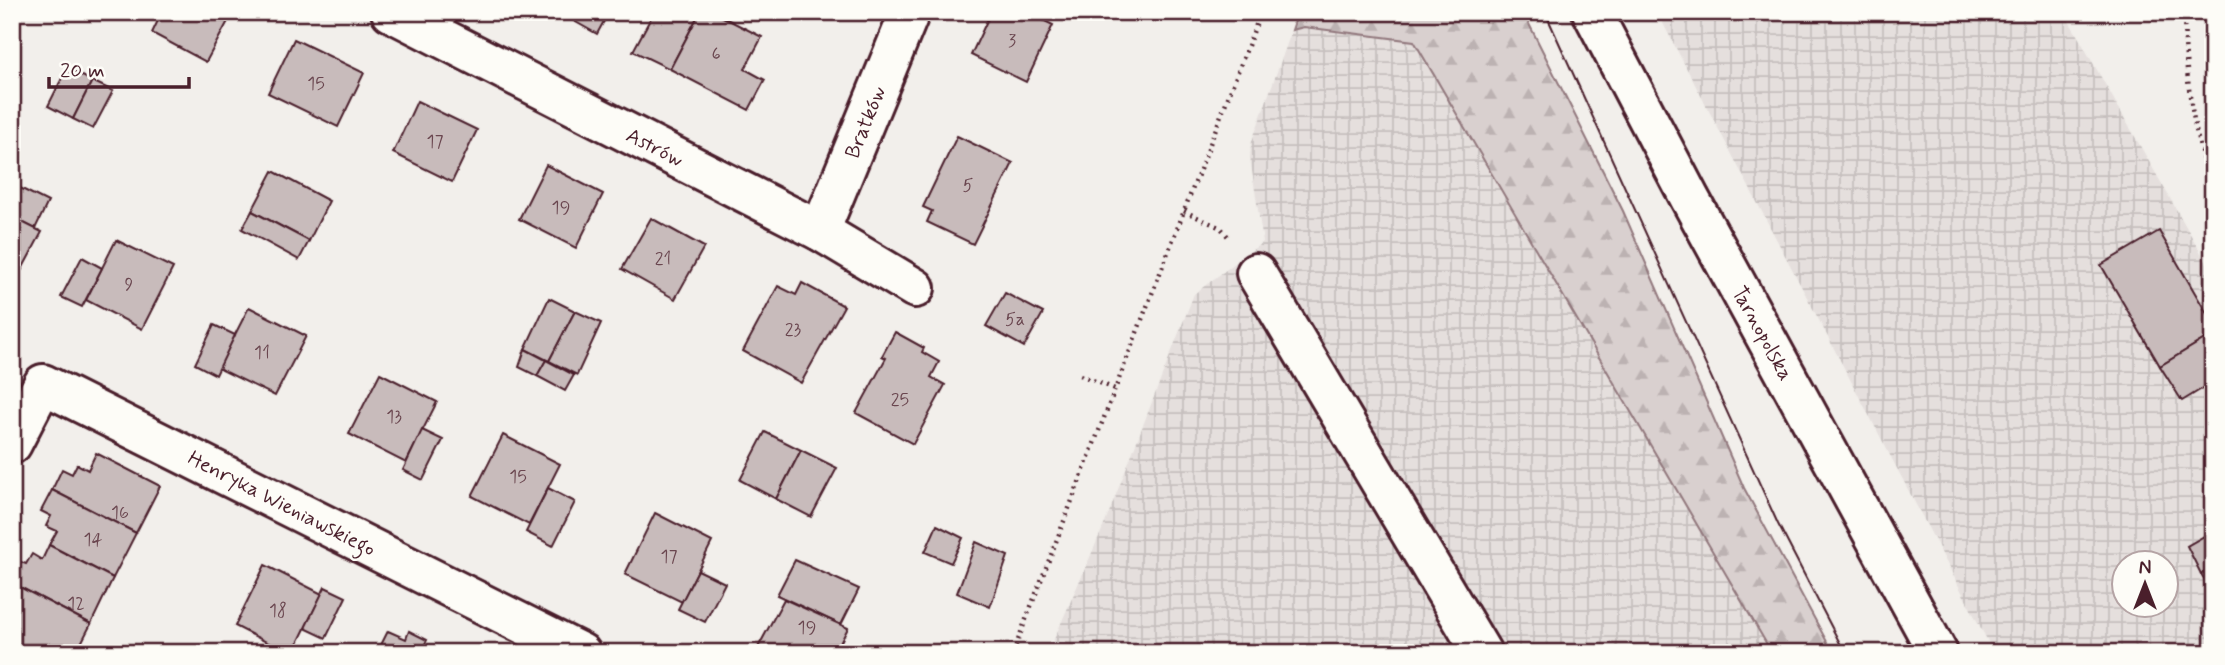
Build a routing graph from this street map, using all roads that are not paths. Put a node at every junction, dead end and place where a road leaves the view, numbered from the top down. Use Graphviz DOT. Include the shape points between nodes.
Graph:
graph roads {
  1 [pos="391,12"];
  2 [pos="910,12"];
  3 [pos="1592,12"];
  4 [pos="439,23"];
  5 [pos="820,231"];
  6 [pos="1256,273"];
  7 [pos="915,288"];
  8 [pos="12,444"];
  9 [pos="581,653"];
  10 [pos="1482,653"];
  11 [pos="1938,653"];
  1 -- 4 [label="street, Astrów"];
  2 -- 5 [label="street, Bratków"];
  3 -- 11 [label="street, Tarnopolska"];
  4 -- 5 [label="street, Astrów"];
  5 -- 7 [label="street, Astrów"];
  6 -- 10 [label="street"];
  8 -- 9 [label="street, Henryka Wieniawskiego" via="43,384"];
}
